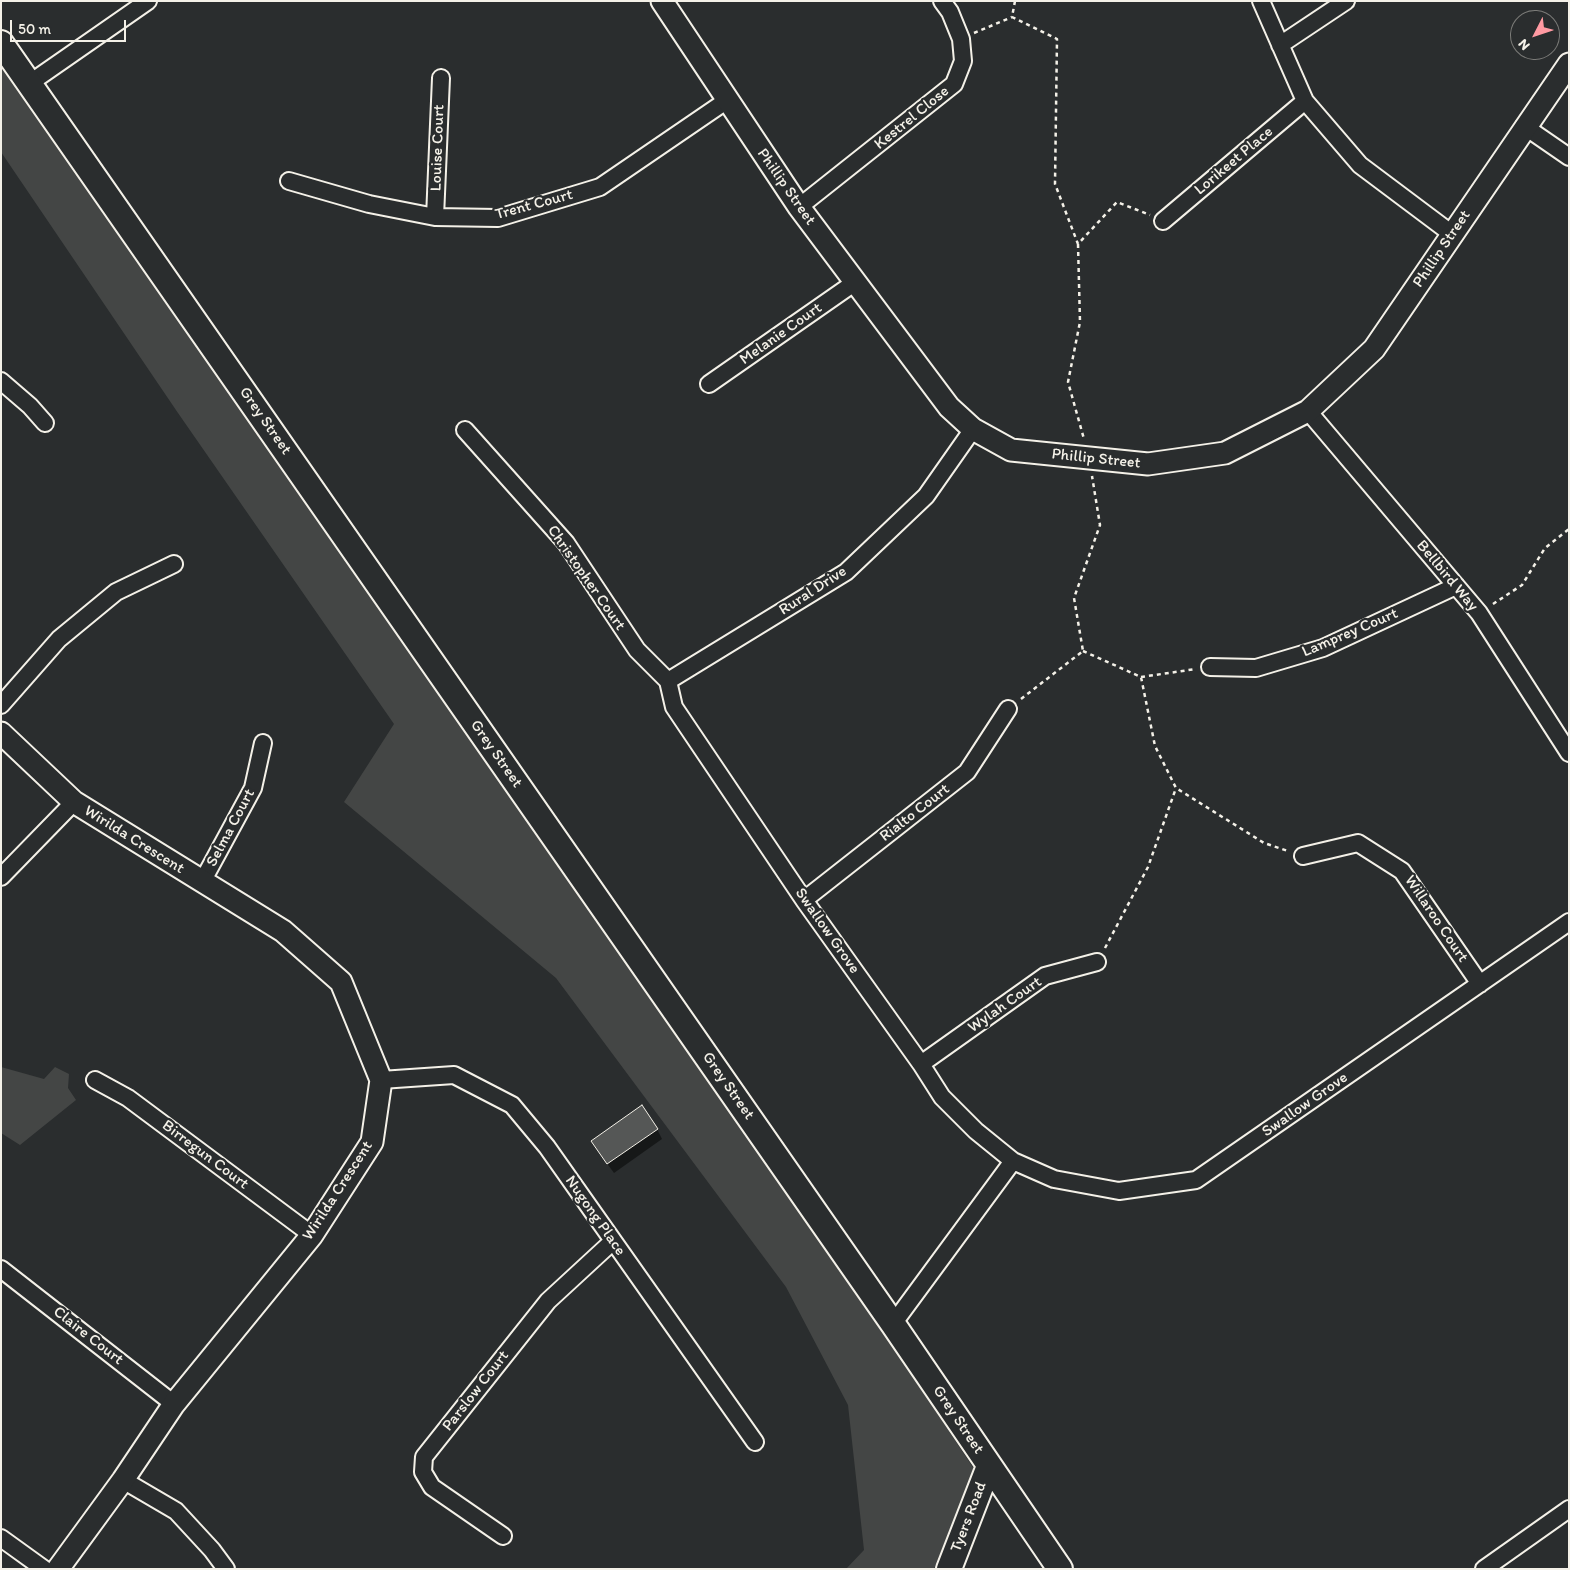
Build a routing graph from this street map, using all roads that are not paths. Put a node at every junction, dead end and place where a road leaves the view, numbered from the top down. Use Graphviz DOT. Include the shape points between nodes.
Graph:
graph roads {
  1 [pos="148,1"];
  2 [pos="662,1"];
  3 [pos="942,1"];
  4 [pos="1261,1"];
  5 [pos="1346,1"];
  6 [pos="1,43"];
  7 [pos="1280,45"];
  8 [pos="1569,64"];
  9 [pos="441,78"];
  10 [pos="30,83"];
  11 [pos="726,101"];
  12 [pos="1305,101"];
  13 [pos="1524,126"];
  14 [pos="1569,157"];
  15 [pos="289,181"];
  16 [pos="799,207"];
  17 [pos="435,217"];
  18 [pos="1163,221"];
  19 [pos="1452,234"];
  20 [pos="854,283"];
  21 [pos="1,381"];
  22 [pos="709,384"];
  23 [pos="1308,411"];
  24 [pos="45,424"];
  25 [pos="973,429"];
  26 [pos="464,430"];
  27 [pos="174,564"];
  28 [pos="1456,586"];
  29 [pos="1210,666"];
  30 [pos="668,681"];
  31 [pos="1,705"];
  32 [pos="1008,709"];
  33 [pos="1,733"];
  34 [pos="263,743"];
  35 [pos="1569,753"];
  36 [pos="74,802"];
  37 [pos="1303,856"];
  38 [pos="1,877"];
  39 [pos="202,882"];
  40 [pos="804,900"];
  41 [pos="1569,922"];
  42 [pos="1097,962"];
  43 [pos="1480,984"];
  44 [pos="922,1064"];
  45 [pos="95,1080"];
  46 [pos="381,1080"];
  47 [pos="1013,1161"];
  48 [pos="312,1235"];
  49 [pos="612,1242"];
  50 [pos="1,1269"];
  51 [pos="893,1324"];
  52 [pos="174,1404"];
  53 [pos="756,1442"];
  54 [pos="989,1466"];
  55 [pos="124,1480"];
  56 [pos="1569,1509"];
  57 [pos="503,1536"];
  58 [pos="1,1538"];
  59 [pos="44,1569"];
  60 [pos="58,1569"];
  61 [pos="226,1569"];
  62 [pos="949,1569"];
  63 [pos="1060,1569"];
  64 [pos="1484,1569"];
  1 -- 10 [label="street"];
  2 -- 11 [label="street, Phillip Street"];
  3 -- 16 [label="street, Kestrel Close" via="961,39 963,61 954,84"];
  4 -- 7 [label="street"];
  5 -- 7 [label="street"];
  6 -- 10 [label="main road, Grey Street"];
  7 -- 12 [label="street"];
  8 -- 13 [label="street, Phillip Street"];
  9 -- 17 [label="street, Louise Court"];
  10 -- 51 [label="main road, Grey Street"];
  11 -- 16 [label="street, Phillip Street"];
  11 -- 17 [label="street, Trent Court" via="600,187 498,218"];
  12 -- 18 [label="street, Lorikeet Place"];
  12 -- 19 [label="street" via="1360,165"];
  13 -- 14 [label="street"];
  13 -- 19 [label="street, Phillip Street"];
  15 -- 17 [label="street, Trent Court" via="369,204"];
  16 -- 20 [label="street, Phillip Street"];
  19 -- 23 [label="street, Phillip Street" via="1374,349"];
  20 -- 22 [label="street, Melanie Court"];
  20 -- 25 [label="street, Phillip Street" via="949,407"];
  21 -- 24 [label="street"];
  23 -- 25 [label="street, Phillip Street" via="1225,453 1148,464 1012,450"];
  23 -- 28 [label="street, Bellbird Way"];
  25 -- 30 [label="street, Rural Drive" via="926,496 846,572"];
  26 -- 30 [label="street, Christopher Court" via="566,543 637,650"];
  27 -- 31 [label="street" via="116,592 59,640"];
  28 -- 29 [label="street, Lamprey Court" via="1323,648 1256,668"];
  28 -- 35 [label="street, Bellbird Way" via="1479,613"];
  30 -- 40 [label="street, Swallow Grove" via="674,707"];
  32 -- 40 [label="street, Rialto Court" via="967,772"];
  33 -- 36 [label="street, Wirilda Crescent"];
  34 -- 39 [label="street, Selma Court" via="253,788"];
  36 -- 38 [label="street"];
  36 -- 39 [label="street, Wirilda Crescent"];
  37 -- 43 [label="street, Willaroo Court" via="1358,843 1402,871"];
  39 -- 46 [label="street, Wirilda Crescent" via="283,931 341,982"];
  40 -- 44 [label="street, Swallow Grove"];
  41 -- 43 [label="street, Swallow Grove"];
  42 -- 44 [label="street, Wylah Court" via="1045,976"];
  43 -- 47 [label="street, Swallow Grove" via="1196,1180 1119,1191 1054,1180"];
  44 -- 47 [label="street, Swallow Grove" via="942,1097"];
  45 -- 48 [label="street, Birregun Court" via="128,1098"];
  46 -- 48 [label="street, Wirilda Crescent" via="372,1142"];
  46 -- 49 [label="street, Nugong Place" via="454,1076 512,1105 548,1147"];
  47 -- 51 [label="street"];
  48 -- 52 [label="street, Wirilda Crescent"];
  49 -- 53 [label="street, Nugong Place"];
  49 -- 57 [label="street, Parslow Court" via="548,1301 424,1457 423,1472 432,1487"];
  50 -- 52 [label="street, Claire Court"];
  51 -- 54 [label="main road, Grey Street"];
  52 -- 55 [label="street, Wirilda Crescent"];
  54 -- 62 [label="main road, Tyers Road"];
  54 -- 63 [label="main road, Grey Street"];
  55 -- 60 [label="street, Wirilda Crescent"];
  55 -- 61 [label="street" via="176,1512"];
  56 -- 64 [label="street"];
  58 -- 59 [label="street"];
}
